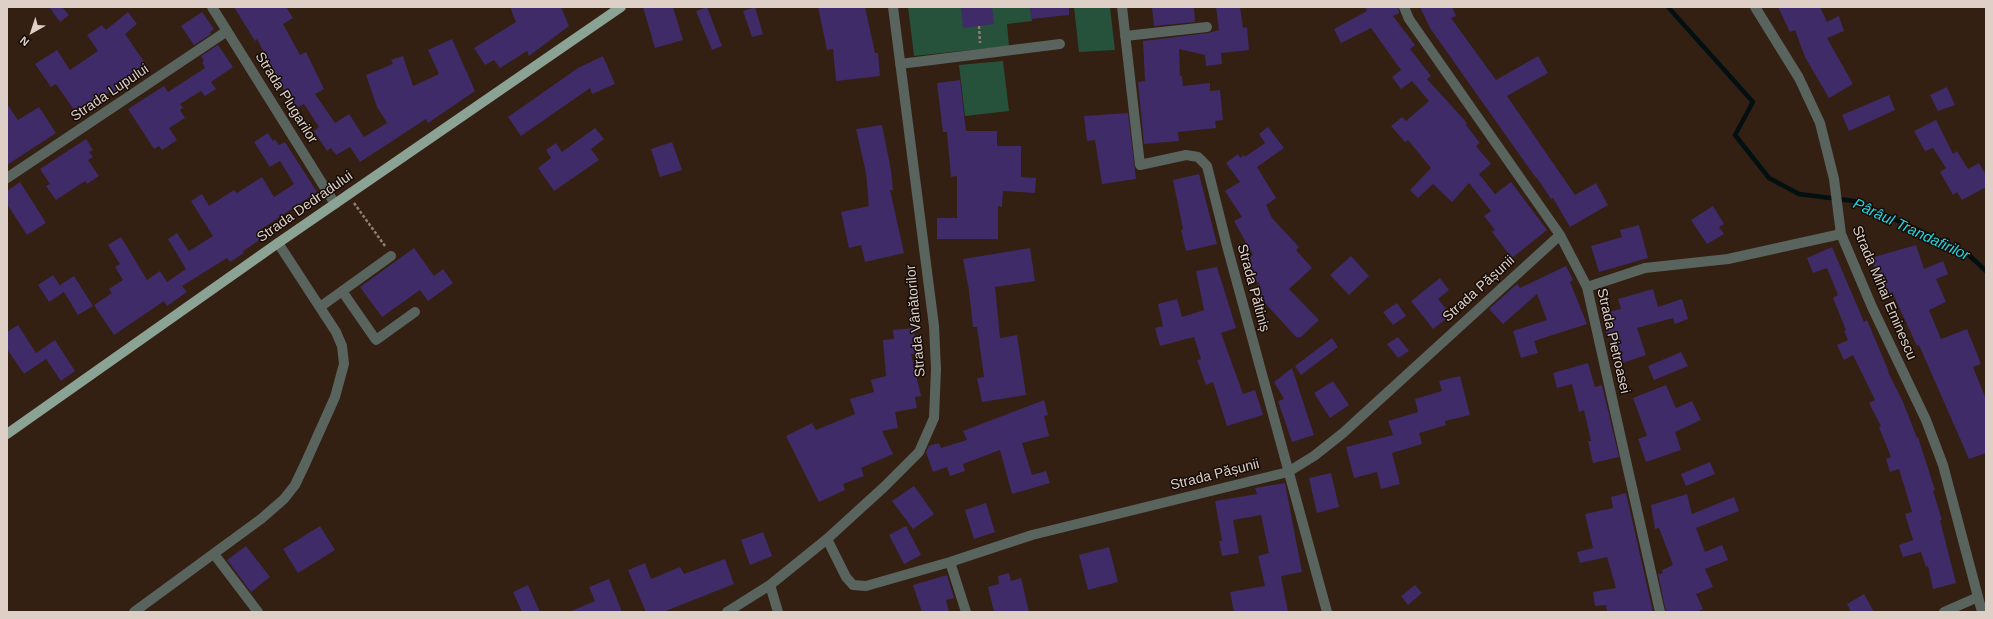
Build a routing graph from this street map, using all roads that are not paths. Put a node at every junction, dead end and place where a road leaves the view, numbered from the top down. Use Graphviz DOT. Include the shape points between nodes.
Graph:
graph roads {
  1 [pos="212,7"];
  2 [pos="621,7"];
  3 [pos="893,7"];
  4 [pos="1122,7"];
  5 [pos="1404,7"];
  6 [pos="1755,7"];
  7 [pos="1207,27"];
  8 [pos="228,31"];
  9 [pos="1125,36"];
  10 [pos="1060,44"];
  11 [pos="900,64"];
  12 [pos="7,178"];
  13 [pos="335,204"];
  14 [pos="1842,234"];
  15 [pos="1560,235"];
  16 [pos="278,243"];
  17 [pos="391,256"];
  18 [pos="1587,288"];
  19 [pos="342,291"];
  20 [pos="320,307"];
  21 [pos="415,312"];
  22 [pos="7,434"];
  23 [pos="1288,472"];
  24 [pos="826,539"];
  25 [pos="214,554"];
  26 [pos="950,562"];
  27 [pos="770,585"];
  28 [pos="1978,597"];
  29 [pos="134,612"];
  30 [pos="258,612"];
  31 [pos="727,612"];
  32 [pos="778,612"];
  33 [pos="966,612"];
  34 [pos="1327,612"];
  35 [pos="1660,612"];
  36 [pos="1944,612"];
  37 [pos="1982,612"];
  1 -- 8 [label="street, Strada Plugarilor"];
  2 -- 13 [label="main road, Strada Dedradului"];
  3 -- 11 [label="street, Strada Vânătorilor"];
  4 -- 9 [label="street, Strada Păltiniș"];
  5 -- 15 [label="street, Strada Pietroasei" via="1409,19"];
  6 -- 14 [label="street, Strada Mihai Eminescu" via="1799,78 1820,123 1834,179"];
  7 -- 9 [label="street"];
  8 -- 12 [label="street, Strada Lupului"];
  8 -- 13 [label="street, Strada Plugarilor"];
  9 -- 23 [label="street, Strada Păltiniș" via="1140,165 1186,155 1198,157 1207,166"];
  10 -- 11 [label="street"];
  11 -- 24 [label="street, Strada Vânătorilor" via="934,326 934,418 919,452"];
  13 -- 16 [label="main road, Strada Dedradului"];
  14 -- 18 [label="street" via="1728,259 1645,268"];
  14 -- 28 [label="street, Strada Mihai Eminescu" via="1872,307 1926,420 1937,450"];
  15 -- 18 [label="street, Strada Pietroasei"];
  15 -- 23 [label="street, Strada Pășunii" via="1343,433"];
  16 -- 20 [label="street"];
  16 -- 22 [label="main road, Strada Dedradului"];
  17 -- 19 [label="street"];
  18 -- 35 [label="street, Strada Pietroasei"];
  19 -- 20 [label="street"];
  19 -- 21 [label="street" via="376,340"];
  20 -- 25 [label="street" via="336,332 342,350 343,374 335,397 295,485 274,510"];
  23 -- 26 [label="street, Strada Pășunii" via="1032,535"];
  23 -- 34 [label="street, Strada Păltiniș"];
  24 -- 26 [label="street, Strada Pășunii" via="853,585 866,586"];
  24 -- 27 [label="street, Strada Vânătorilor"];
  25 -- 29 [label="street"];
  25 -- 30 [label="street"];
  26 -- 33 [label="street"];
  27 -- 31 [label="street, Strada Vânătorilor"];
  27 -- 32 [label="street"];
  28 -- 36 [label="street"];
  28 -- 37 [label="street, Strada Mihai Eminescu"];
}
